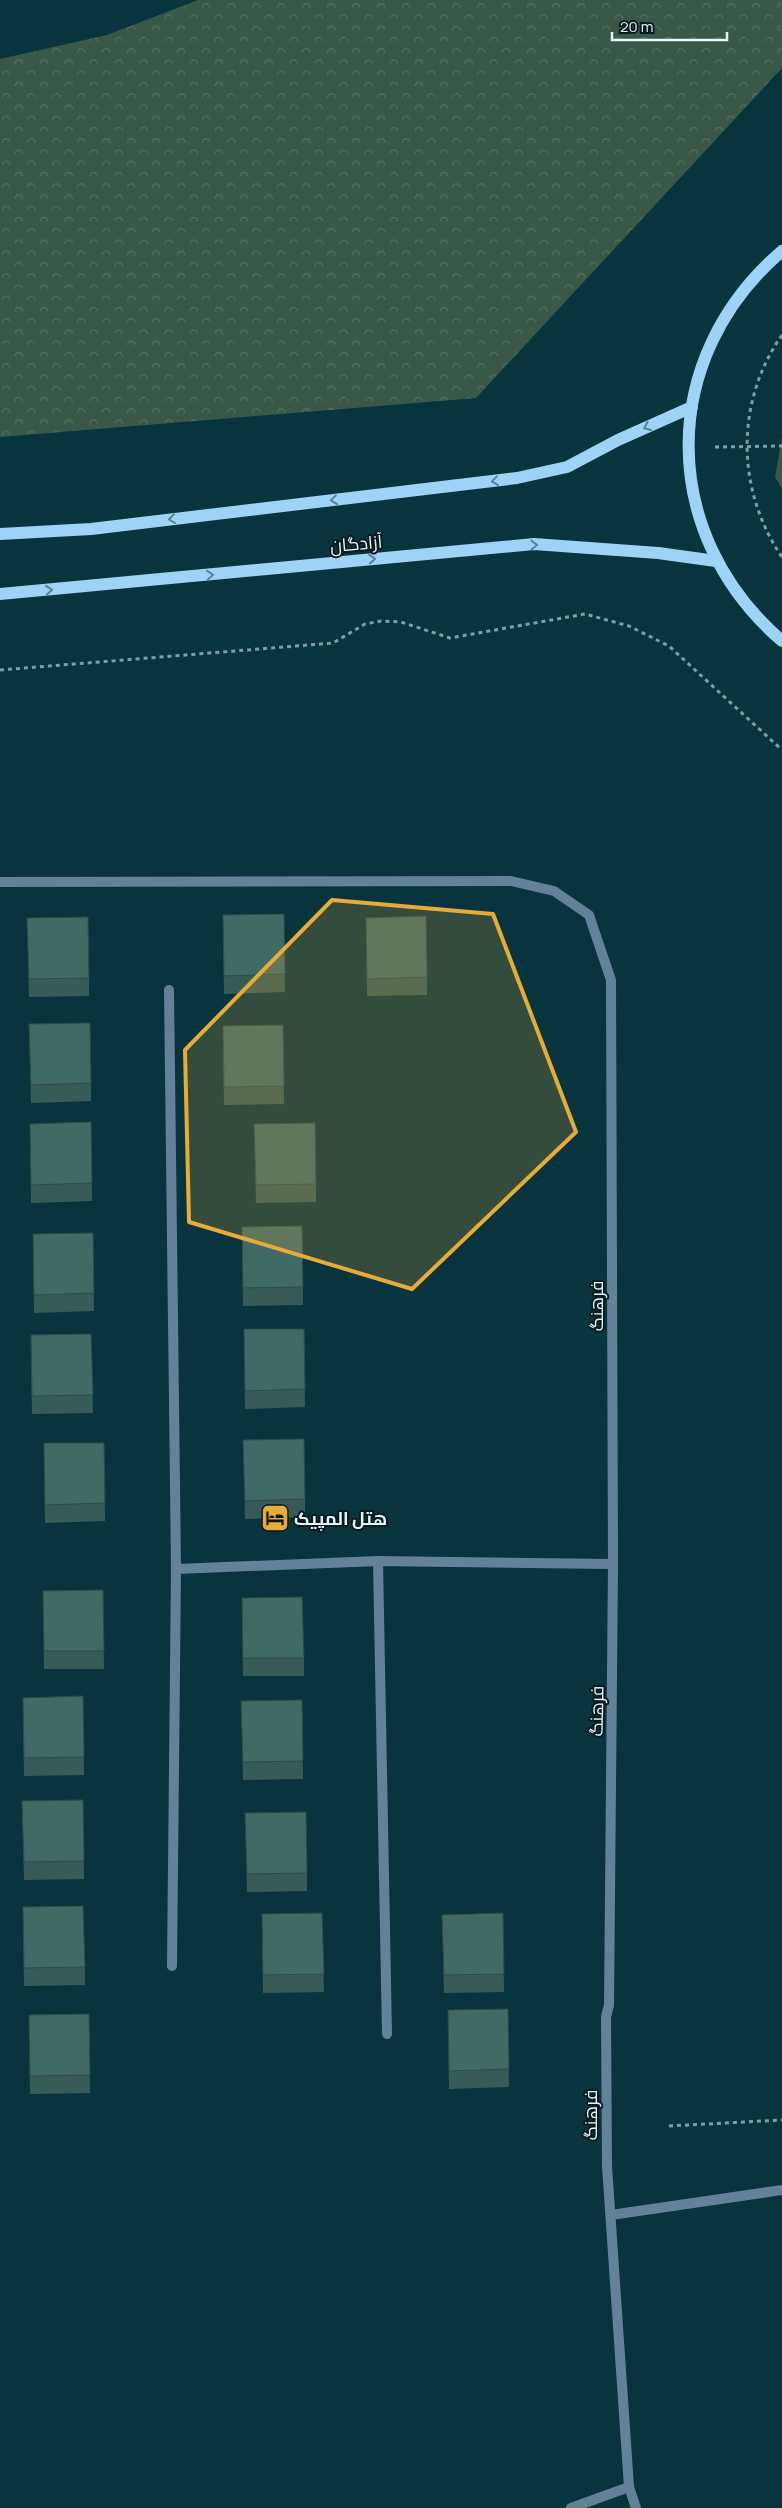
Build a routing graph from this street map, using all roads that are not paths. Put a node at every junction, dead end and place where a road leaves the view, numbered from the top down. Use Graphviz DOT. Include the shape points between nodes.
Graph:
graph roads {
  1 [pos="782,251"];
  2 [pos="692,407"];
  3 [pos="0,534"];
  4 [pos="716,561"];
  5 [pos="0,594"];
  6 [pos="782,641"];
  7 [pos="0,882"];
  8 [pos="169,990"];
  9 [pos="378,1561"];
  10 [pos="613,1564"];
  11 [pos="176,1568"];
  12 [pos="172,1966"];
  13 [pos="387,2034"];
  14 [pos="782,2190"];
  15 [pos="610,2215"];
  16 [pos="629,2487"];
  17 [pos="571,2508"];
  18 [pos="636,2508"];
  1 -- 2 [label="main road" via="736,299 715,332 700,369"];
  2 -- 3 [label="main road, one-way" via="567,466 517,478 91,529"];
  2 -- 4 [label="main road" via="689,447 692,486 701,524"];
  5 -- 4 [label="main road, آزادگان, one-way" via="534,544 658,553"];
  4 -- 6 [label="main road" via="737,594"];
  7 -- 10 [label="street, فرهنگ" via="511,881 554,891 589,915 611,980"];
  8 -- 11 [label="street"];
  9 -- 10 [label="street"];
  9 -- 11 [label="street"];
  9 -- 13 [label="street"];
  10 -- 15 [label="street, فرهنگ" via="609,2005 606,2017"];
  11 -- 12 [label="street"];
  14 -- 15 [label="street"];
  15 -- 16 [label="street, فرهنگ"];
  16 -- 17 [label="street"];
  16 -- 18 [label="street, فرهنگ"];
}
